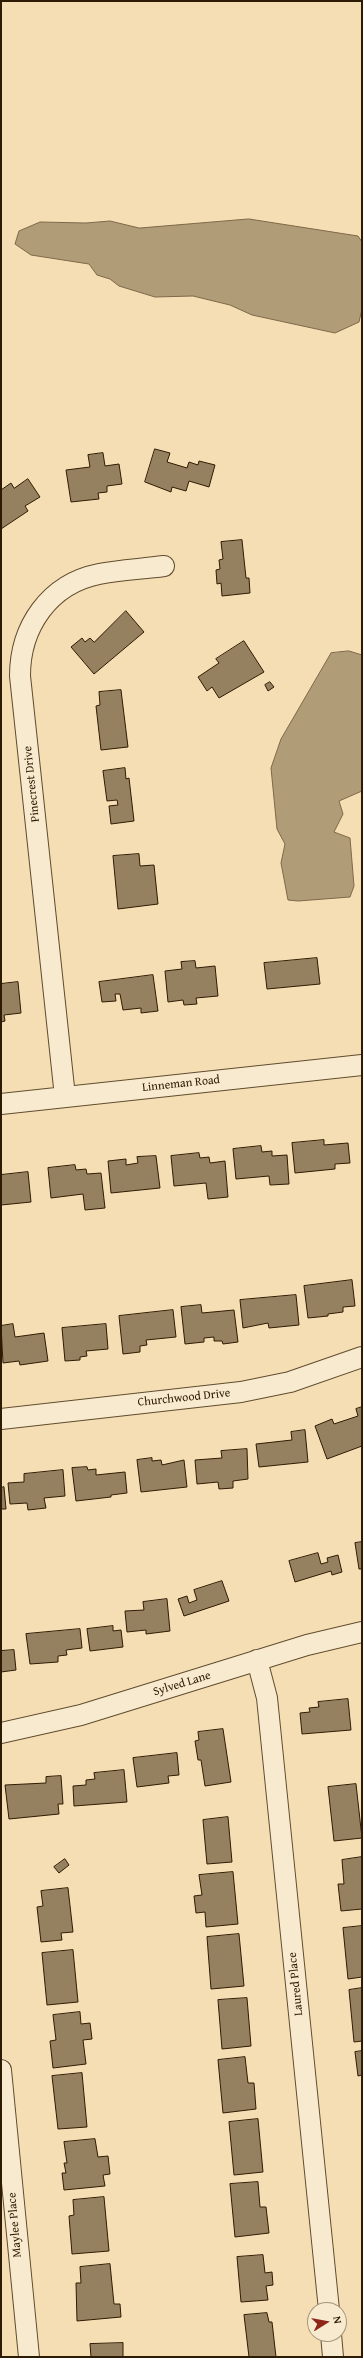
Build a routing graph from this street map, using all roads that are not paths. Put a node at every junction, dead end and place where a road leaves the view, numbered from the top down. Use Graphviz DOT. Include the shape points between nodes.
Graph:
graph roads {
  1 [pos="164,566"];
  2 [pos="362,1065"];
  3 [pos="65,1097"];
  4 [pos="1,1104"];
  5 [pos="362,1357"];
  6 [pos="1,1419"];
  7 [pos="362,1632"];
  8 [pos="257,1660"];
  9 [pos="1,1733"];
  10 [pos="1,2070"];
  11 [pos="328,2302"];
  12 [pos="332,2342"];
  13 [pos="29,2357"];
  14 [pos="333,2357"];
  1 -- 3 [label="street, Pinecrest Drive" via="99,574 78,580 59,591 44,605 32,623 23,643 20,659"];
  2 -- 3 [label="street, Linneman Road"];
  3 -- 4 [label="street, Linneman Road"];
  5 -- 6 [label="street, Churchwood Drive" via="290,1382 241,1392"];
  7 -- 8 [label="street, Sylved Lane"];
  8 -- 9 [label="street, Sylved Lane" via="81,1715"];
  8 -- 11 [label="street, Laured Place" via="267,1698"];
  10 -- 13 [label="street, Maylee Place"];
  12 -- 14 [label="street"];
}
